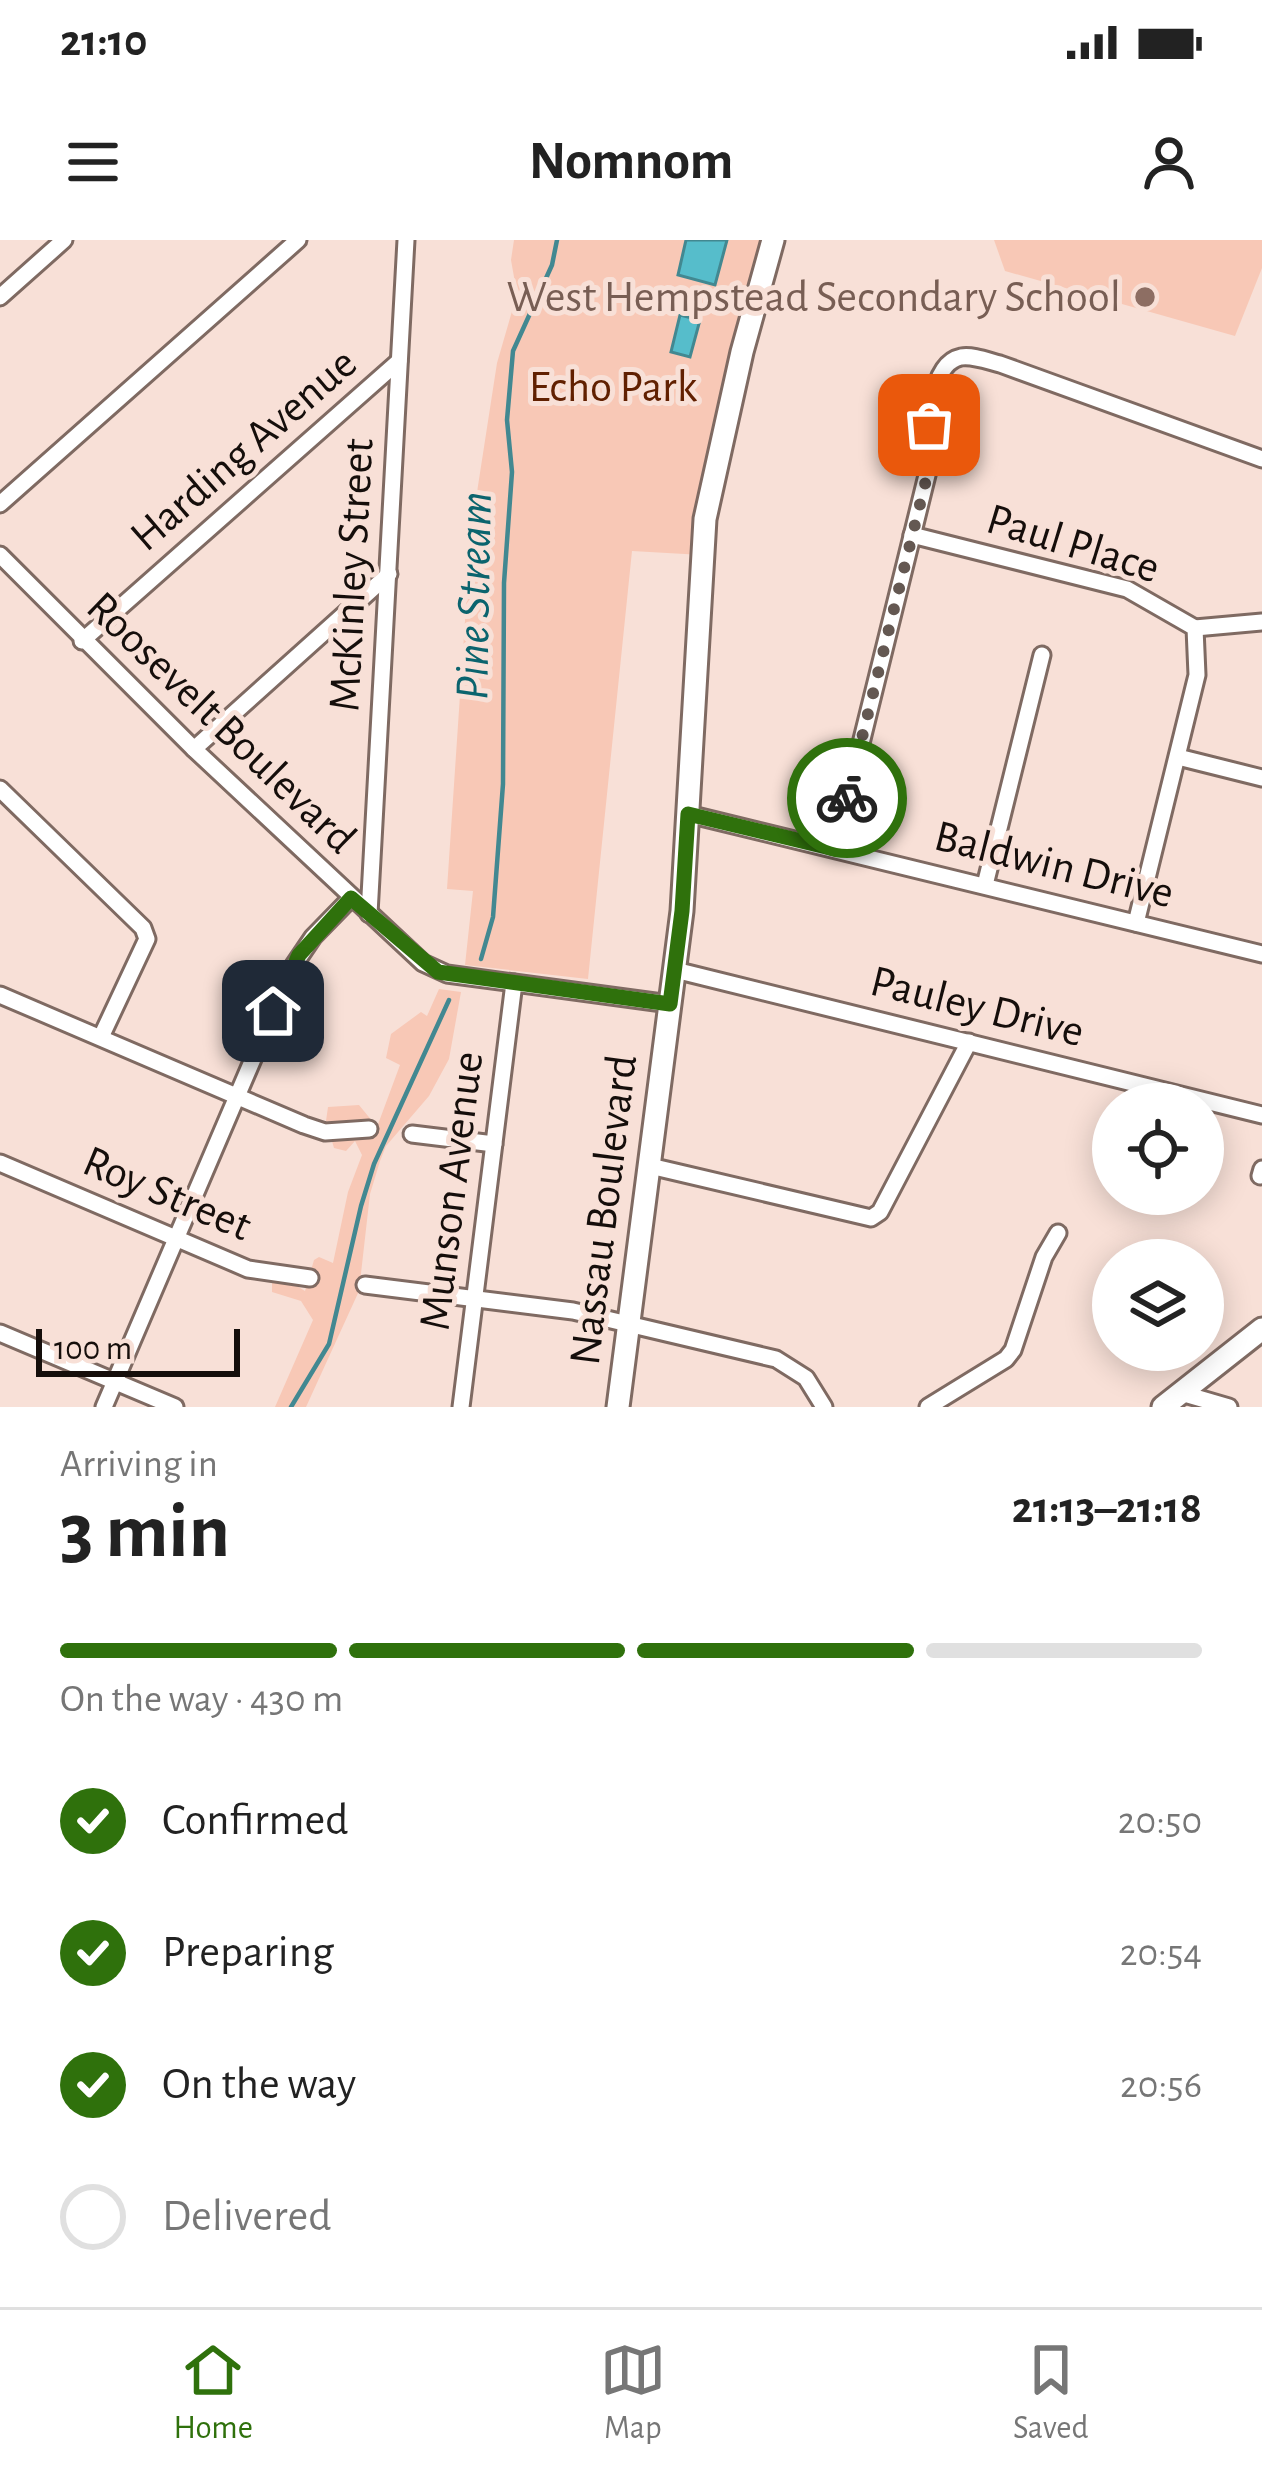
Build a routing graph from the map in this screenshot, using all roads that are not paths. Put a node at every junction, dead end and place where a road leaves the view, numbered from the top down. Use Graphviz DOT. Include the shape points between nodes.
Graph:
graph roads {
  1 [pos="64,240"];
  2 [pos="298,240"];
  3 [pos="406,240"];
  4 [pos="773,240"];
  5 [pos="0,297"];
  6 [pos="399,361"];
  7 [pos="1262,459"];
  8 [pos="0,504"];
  9 [pos="912,535"];
  10 [pos="0,555"];
  11 [pos="389,574"];
  12 [pos="1262,622"];
  13 [pos="1195,628"];
  14 [pos="82,641"];
  15 [pos="1042,655"];
  16 [pos="194,749"];
  17 [pos="1178,757"];
  18 [pos="1262,778"];
  19 [pos="0,789"];
  20 [pos="688,814"];
  21 [pos="835,849"];
  22 [pos="985,885"];
  23 [pos="351,898"];
  24 [pos="369,914"];
  25 [pos="1136,923"];
  26 [pos="1262,954"];
  27 [pos="675,970"];
  28 [pos="514,983"];
  29 [pos="0,994"];
  30 [pos="670,1004"];
  31 [pos="100,1037"];
  32 [pos="969,1042"];
  33 [pos="237,1096"];
  34 [pos="1262,1115"];
  35 [pos="370,1129"];
  36 [pos="412,1133"];
  37 [pos="494,1144"];
  38 [pos="0,1163"];
  39 [pos="650,1166"];
  40 [pos="1058,1233"];
  41 [pos="176,1239"];
  42 [pos="310,1278"];
  43 [pos="364,1285"];
  44 [pos="475,1298"];
  45 [pos="630,1324"];
  46 [pos="1262,1329"];
  47 [pos="0,1333"];
  48 [pos="115,1382"];
  49 [pos="1172,1400"];
  50 [pos="104,1407"];
  51 [pos="175,1407"];
  52 [pos="461,1407"];
  53 [pos="618,1407"];
  54 [pos="824,1407"];
  55 [pos="928,1407"];
  56 [pos="1228,1407"];
  1 -- 5 [label="street"];
  2 -- 8 [label="street"];
  3 -- 6 [label="street, McKinley Street"];
  4 -- 20 [label="main road, Nassau Boulevard" via="705,519"];
  6 -- 11 [label="street, McKinley Street"];
  6 -- 14 [label="street, Harding Avenue"];
  7 -- 9 [label="street" via="1000,364 958,358 938,379 930,464"];
  9 -- 13 [label="street, Paul Place" via="1127,589"];
  9 -- 21 [label="street"];
  10 -- 14 [label="street, Roosevelt Boulevard"];
  11 -- 16 [label="street"];
  11 -- 24 [label="street, McKinley Street"];
  12 -- 13 [label="street"];
  13 -- 17 [label="street, Paul Place" via="1198,675"];
  14 -- 16 [label="street, Roosevelt Boulevard"];
  15 -- 22 [label="street"];
  16 -- 23 [label="street, Roosevelt Boulevard"];
  17 -- 18 [label="street"];
  17 -- 25 [label="street, Paul Place"];
  19 -- 31 [label="street" via="147,940"];
  20 -- 21 [label="street, Baldwin Drive"];
  20 -- 27 [label="main road, Nassau Boulevard"];
  21 -- 22 [label="street, Baldwin Drive"];
  22 -- 25 [label="street, Baldwin Drive"];
  23 -- 24 [label="street, Roosevelt Boulevard"];
  23 -- 33 [label="street" via="292,968"];
  24 -- 28 [label="street, Roosevelt Boulevard" via="438,972"];
  25 -- 26 [label="street, Baldwin Drive"];
  27 -- 30 [label="main road, Nassau Boulevard"];
  27 -- 32 [label="street, Pauley Drive"];
  28 -- 30 [label="street, Roosevelt Boulevard"];
  28 -- 37 [label="street, Munson Avenue"];
  29 -- 31 [label="street"];
  30 -- 39 [label="main road, Nassau Boulevard"];
  31 -- 33 [label="street"];
  32 -- 34 [label="street, Pauley Drive"];
  32 -- 39 [label="street" via="871,1218"];
  33 -- 35 [label="street" via="325,1132"];
  33 -- 41 [label="street"];
  36 -- 37 [label="street"];
  37 -- 44 [label="street, Munson Avenue"];
  38 -- 41 [label="street, Roy Street"];
  39 -- 45 [label="main road, Nassau Boulevard"];
  40 -- 55 [label="street" via="1006,1359"];
  41 -- 42 [label="street, Roy Street" via="248,1269"];
  41 -- 48 [label="street"];
  43 -- 44 [label="street"];
  44 -- 45 [label="street"];
  44 -- 52 [label="street, Munson Avenue"];
  45 -- 53 [label="main road, Nassau Boulevard"];
  45 -- 54 [label="street" via="788,1364"];
  46 -- 49 [label="main road"];
  47 -- 48 [label="street"];
  48 -- 50 [label="street"];
  48 -- 51 [label="street"];
  49 -- 56 [label="street"];
}
